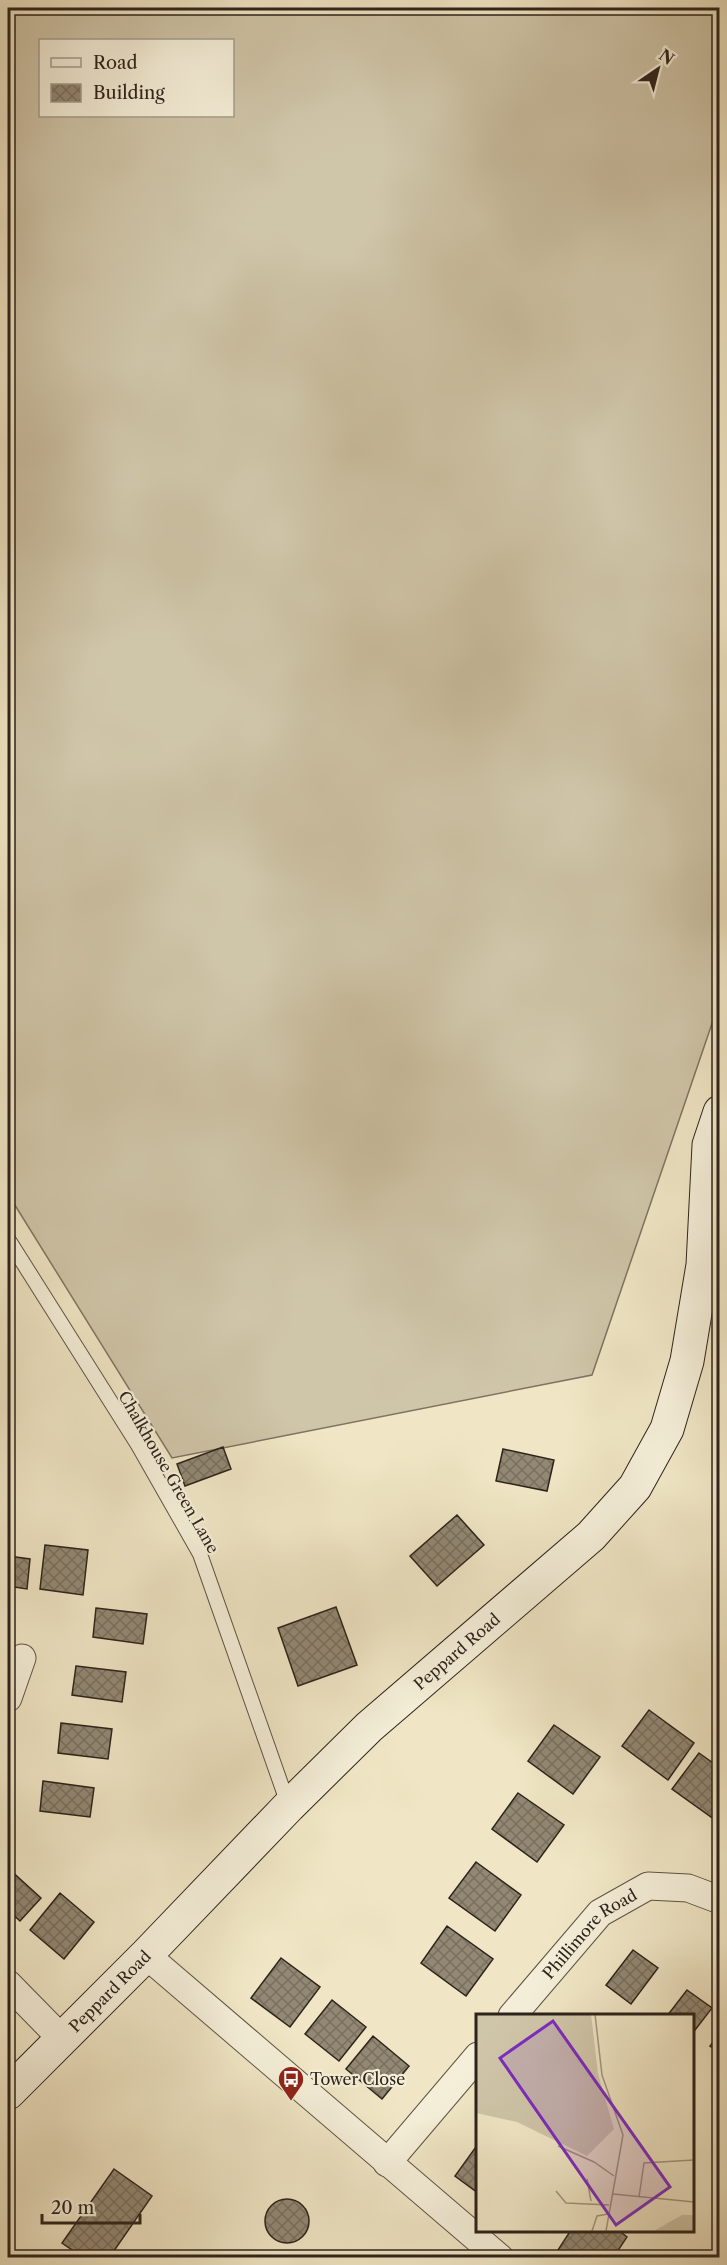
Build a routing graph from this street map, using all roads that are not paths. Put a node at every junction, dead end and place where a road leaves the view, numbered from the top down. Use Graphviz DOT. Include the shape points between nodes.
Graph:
graph roads {
  1 [pos="720,1112"];
  2 [pos="8,1239"];
  3 [pos="22,1658"];
  4 [pos="8,1698"];
  5 [pos="289,1806"];
  6 [pos="720,1900"];
  7 [pos="146,1954"];
  8 [pos="8,1984"];
  9 [pos="514,2014"];
  10 [pos="62,2039"];
  11 [pos="476,2058"];
  12 [pos="8,2094"];
  13 [pos="387,2163"];
  14 [pos="500,2258"];
  1 -- 5 [label="main road, Peppard Road" via="709,1145 703,1266 687,1361 667,1428 635,1487 591,1536 369,1727"];
  2 -- 5 [label="lane, Chalkhouse Green Lane" via="138,1445 200,1554"];
  3 -- 4 [label="street"];
  5 -- 7 [label="main road, Peppard Road"];
  6 -- 9 [label="street, Phillimore Road" via="688,1888 648,1886 600,1913"];
  7 -- 10 [label="main road, Peppard Road"];
  7 -- 13 [label="street"];
  8 -- 10 [label="street"];
  10 -- 12 [label="main road, Peppard Road"];
  11 -- 13 [label="street"];
  13 -- 14 [label="street"];
}
